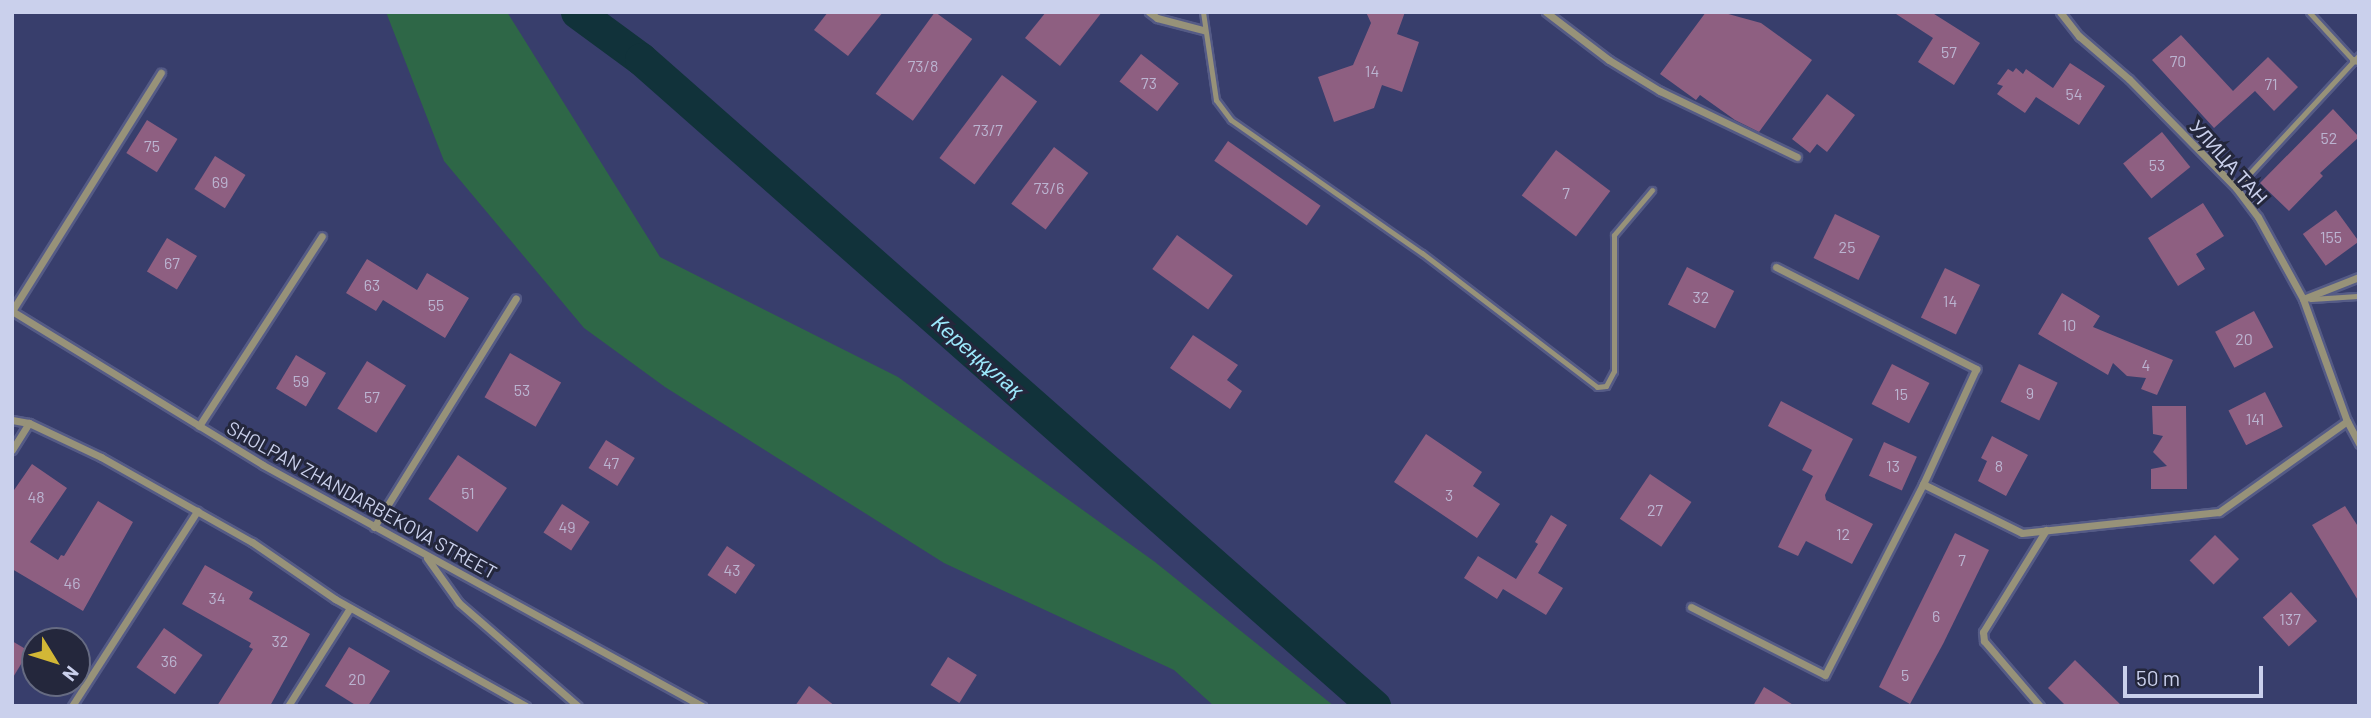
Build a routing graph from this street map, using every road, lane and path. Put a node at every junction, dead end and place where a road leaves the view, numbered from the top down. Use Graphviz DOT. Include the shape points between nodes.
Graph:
graph roads {
  1 [pos="1149,12"];
  2 [pos="1203,12"];
  3 [pos="1546,12"];
  4 [pos="2060,12"];
  5 [pos="2309,12"];
  6 [pos="1203,30"];
  7 [pos="2357,59"];
  8 [pos="161,73"];
  9 [pos="1797,158"];
  10 [pos="2235,188"];
  11 [pos="1652,190"];
  12 [pos="322,236"];
  13 [pos="1776,267"];
  14 [pos="2359,276"];
  15 [pos="2359,296"];
  16 [pos="516,298"];
  17 [pos="2303,299"];
  18 [pos="12,311"];
  19 [pos="12,420"];
  20 [pos="2347,421"];
  21 [pos="29,423"];
  22 [pos="199,426"];
  23 [pos="2359,444"];
  24 [pos="12,450"];
  25 [pos="1923,484"];
  26 [pos="197,511"];
  27 [pos="374,527"];
  28 [pos="2046,530"];
  29 [pos="426,556"];
  30 [pos="1691,607"];
  31 [pos="350,608"];
  32 [pos="72,706"];
  33 [pos="288,706"];
  34 [pos="526,706"];
  35 [pos="578,706"];
  36 [pos="702,706"];
  37 [pos="2040,706"];
  1 -- 6 [label="street"];
  2 -- 6 [label="lane"];
  3 -- 9 [label="street" via="1609,60 1660,91"];
  4 -- 10 [label="street, УЛИЦА ТАН"];
  5 -- 7 [label="lane"];
  6 -- 11 [label="lane" via="1216,100 1231,120 1422,253 1597,387 1606,386 1614,371 1614,235"];
  7 -- 10 [label="lane"];
  8 -- 18 [label="street"];
  10 -- 17 [label="street, УЛИЦА ТАН" via="2258,218"];
  12 -- 22 [label="street"];
  13 -- 25 [label="street" via="1976,369"];
  14 -- 17 [label="street"];
  15 -- 17 [label="lane"];
  16 -- 27 [label="street"];
  17 -- 20 [label="street, УЛИЦА ТАН"];
  18 -- 22 [label="street, SHOLPAN ZHANDARBEKOVA STREET"];
  19 -- 21 [label="street"];
  20 -- 23 [label="street, УЛИЦА ТАН"];
  20 -- 28 [label="street" via="2219,512"];
  21 -- 24 [label="street"];
  21 -- 26 [label="street"];
  22 -- 27 [label="street, SHOLPAN ZHANDARBEKOVA STREET"];
  25 -- 28 [label="street" via="2022,533"];
  25 -- 30 [label="street" via="1825,675"];
  26 -- 31 [label="street"];
  26 -- 32 [label="street"];
  27 -- 29 [label="street, SHOLPAN ZHANDARBEKOVA STREET"];
  28 -- 37 [label="street" via="1983,632 1984,641"];
  29 -- 35 [label="street" via="459,603"];
  29 -- 36 [label="street, SHOLPAN ZHANDARBEKOVA STREET"];
  31 -- 33 [label="street"];
  31 -- 34 [label="street"];
}
